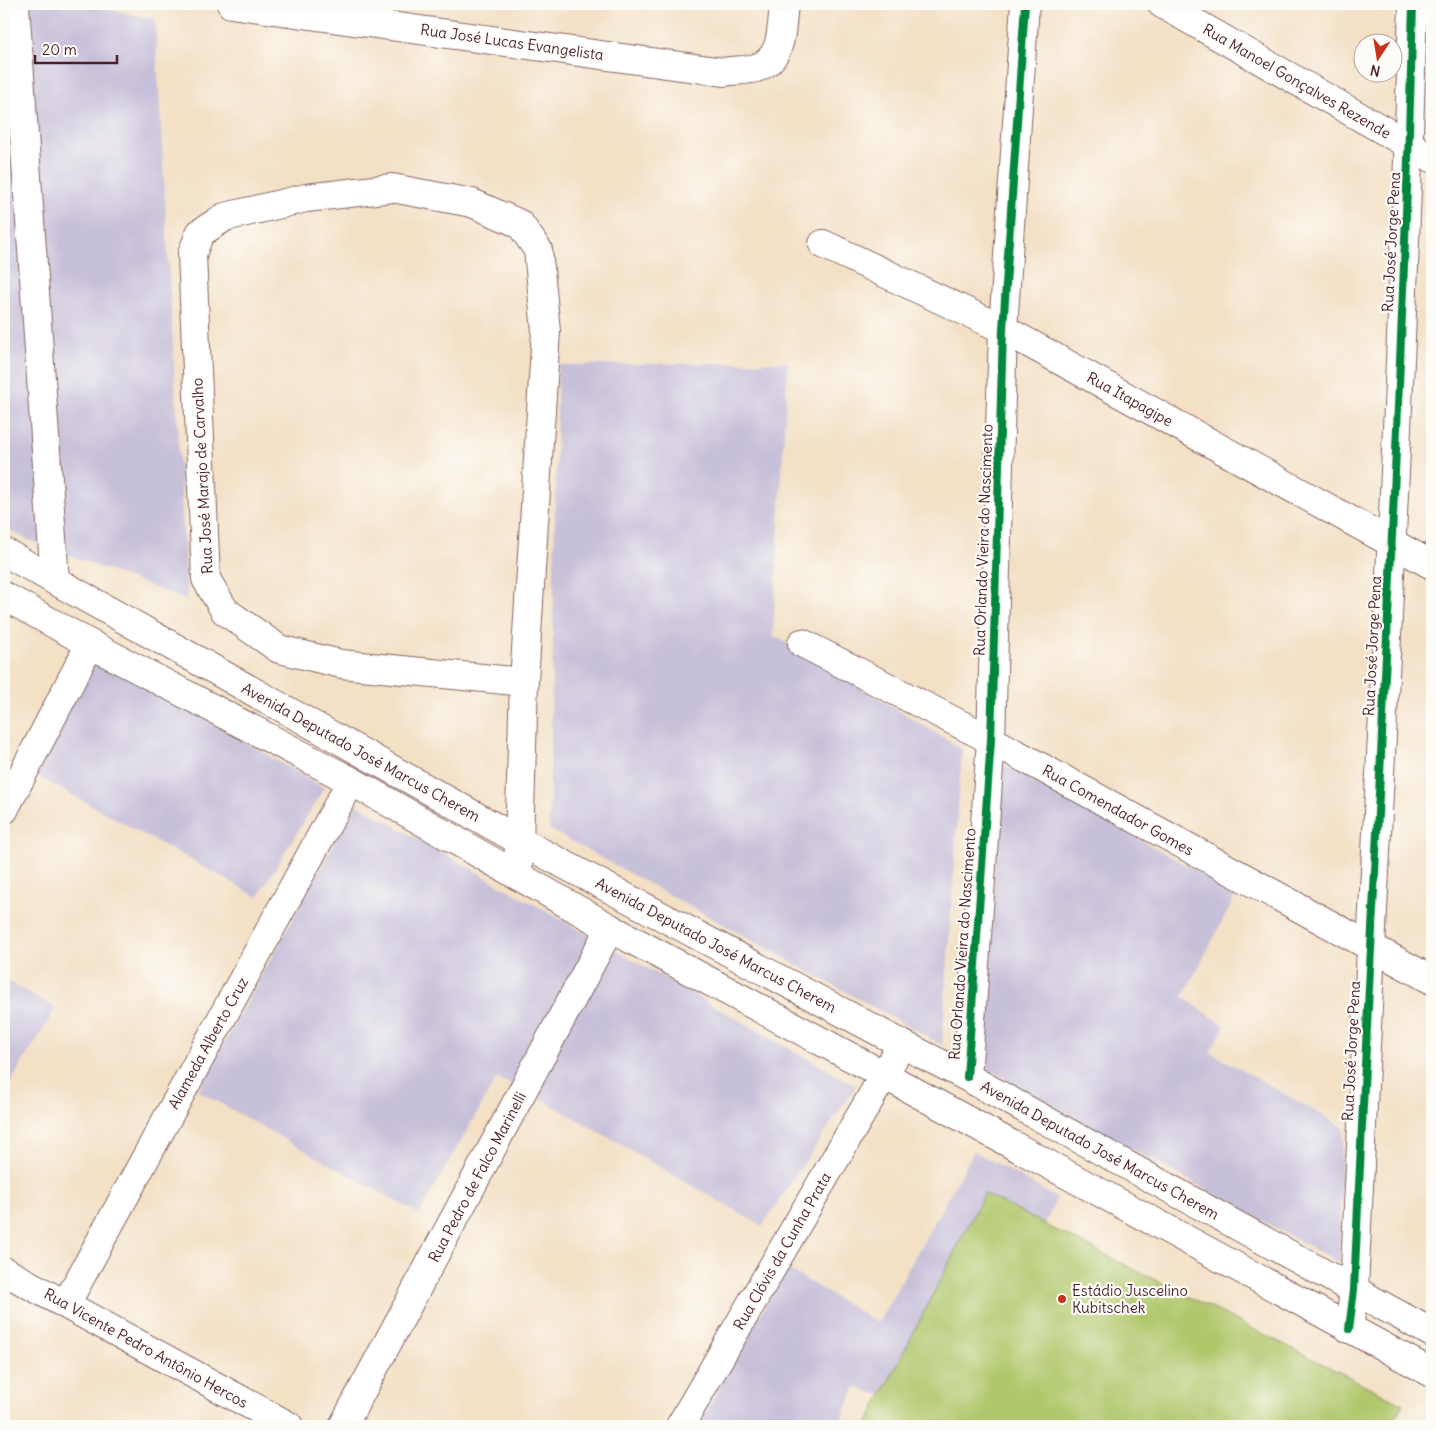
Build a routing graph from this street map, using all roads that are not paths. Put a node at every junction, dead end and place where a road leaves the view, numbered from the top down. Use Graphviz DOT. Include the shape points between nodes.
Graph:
graph roads {
  1 [pos="15,4"];
  2 [pos="231,4"];
  3 [pos="784,4"];
  4 [pos="1026,4"];
  5 [pos="1162,4"];
  6 [pos="1413,4"];
  7 [pos="1421,152"];
  8 [pos="823,244"];
  9 [pos="1003,329"];
  10 [pos="1392,542"];
  11 [pos="4,552"];
  12 [pos="1432,565"];
  13 [pos="55,580"];
  14 [pos="4,596"];
  15 [pos="802,643"];
  16 [pos="90,644"];
  17 [pos="524,682"];
  18 [pos="991,740"];
  19 [pos="350,781"];
  20 [pos="4,810"];
  21 [pos="520,841"];
  22 [pos="518,876"];
  23 [pos="610,928"];
  24 [pos="1370,947"];
  25 [pos="1432,980"];
  26 [pos="902,1044"];
  27 [pos="884,1075"];
  28 [pos="967,1077"];
  29 [pos="4,1271"];
  30 [pos="1354,1290"];
  31 [pos="66,1304"];
  32 [pos="1349,1329"];
  33 [pos="1432,1333"];
  34 [pos="1432,1374"];
  35 [pos="289,1426"];
  36 [pos="343,1426"];
  37 [pos="680,1426"];
  1 -- 13 [label="street"];
  2 -- 3 [label="street, Rua José Lucas Evangelista" via="724,72 756,68 773,58 780,40"];
  4 -- 9 [label="street, Rua Orlando Vieira do Nascimento"];
  5 -- 7 [label="street, Rua Manoel Gonçalves Rezende"];
  6 -- 7 [label="street, Rua José Jorge Pena"];
  7 -- 10 [label="street, Rua José Jorge Pena"];
  8 -- 9 [label="street, Rua Itapagipe"];
  9 -- 10 [label="street, Rua Itapagipe"];
  9 -- 18 [label="street, Rua Orlando Vieira do Nascimento"];
  10 -- 12 [label="street, Rua Itapagipe"];
  10 -- 24 [label="street, Rua José Jorge Pena"];
  11 -- 13 [label="street, Avenida Deputado José Marcus Cherem"];
  13 -- 21 [label="street, Avenida Deputado José Marcus Cherem"];
  14 -- 16 [label="street, Avenida Deputado José Marcus Cherem"];
  15 -- 18 [label="street, Rua Comendador Gomes"];
  16 -- 19 [label="street, Avenida Deputado José Marcus Cherem"];
  16 -- 20 [label="street"];
  17 -- 17 [label="street, Rua José Marajo de Carvalho" via="341,664 280,649 225,611 206,579 192,254 200,233 224,217 306,198 392,188 472,203 520,224 538,250 546,331"];
  17 -- 21 [label="street"];
  18 -- 24 [label="street, Rua Comendador Gomes"];
  18 -- 28 [label="street, Rua Orlando Vieira do Nascimento"];
  19 -- 22 [label="street, Avenida Deputado José Marcus Cherem"];
  19 -- 31 [label="street, Alameda Alberto Cruz"];
  21 -- 22 [label="street"];
  21 -- 26 [label="street, Avenida Deputado José Marcus Cherem"];
  22 -- 23 [label="street, Avenida Deputado José Marcus Cherem"];
  23 -- 27 [label="street, Avenida Deputado José Marcus Cherem"];
  23 -- 36 [label="street, Rua Pedro de Falco Marinelli"];
  24 -- 25 [label="street, Rua Comendador Gomes"];
  24 -- 30 [label="street, Rua José Jorge Pena"];
  26 -- 27 [label="street, Rua Clóvis da Cunha Prata"];
  26 -- 28 [label="street, Avenida Deputado José Marcus Cherem"];
  27 -- 32 [label="street, Avenida Deputado José Marcus Cherem"];
  27 -- 37 [label="street, Rua Clóvis da Cunha Prata"];
  28 -- 30 [label="street, Avenida Deputado José Marcus Cherem"];
  29 -- 31 [label="street, Rua Vicente Pedro Antônio Hercos"];
  30 -- 32 [label="street, Rua José Jorge Pena"];
  30 -- 33 [label="street, Avenida Deputado José Marcus Cherem"];
  31 -- 35 [label="street, Rua Vicente Pedro Antônio Hercos"];
  32 -- 34 [label="street, Avenida Deputado José Marcus Cherem"];
}
